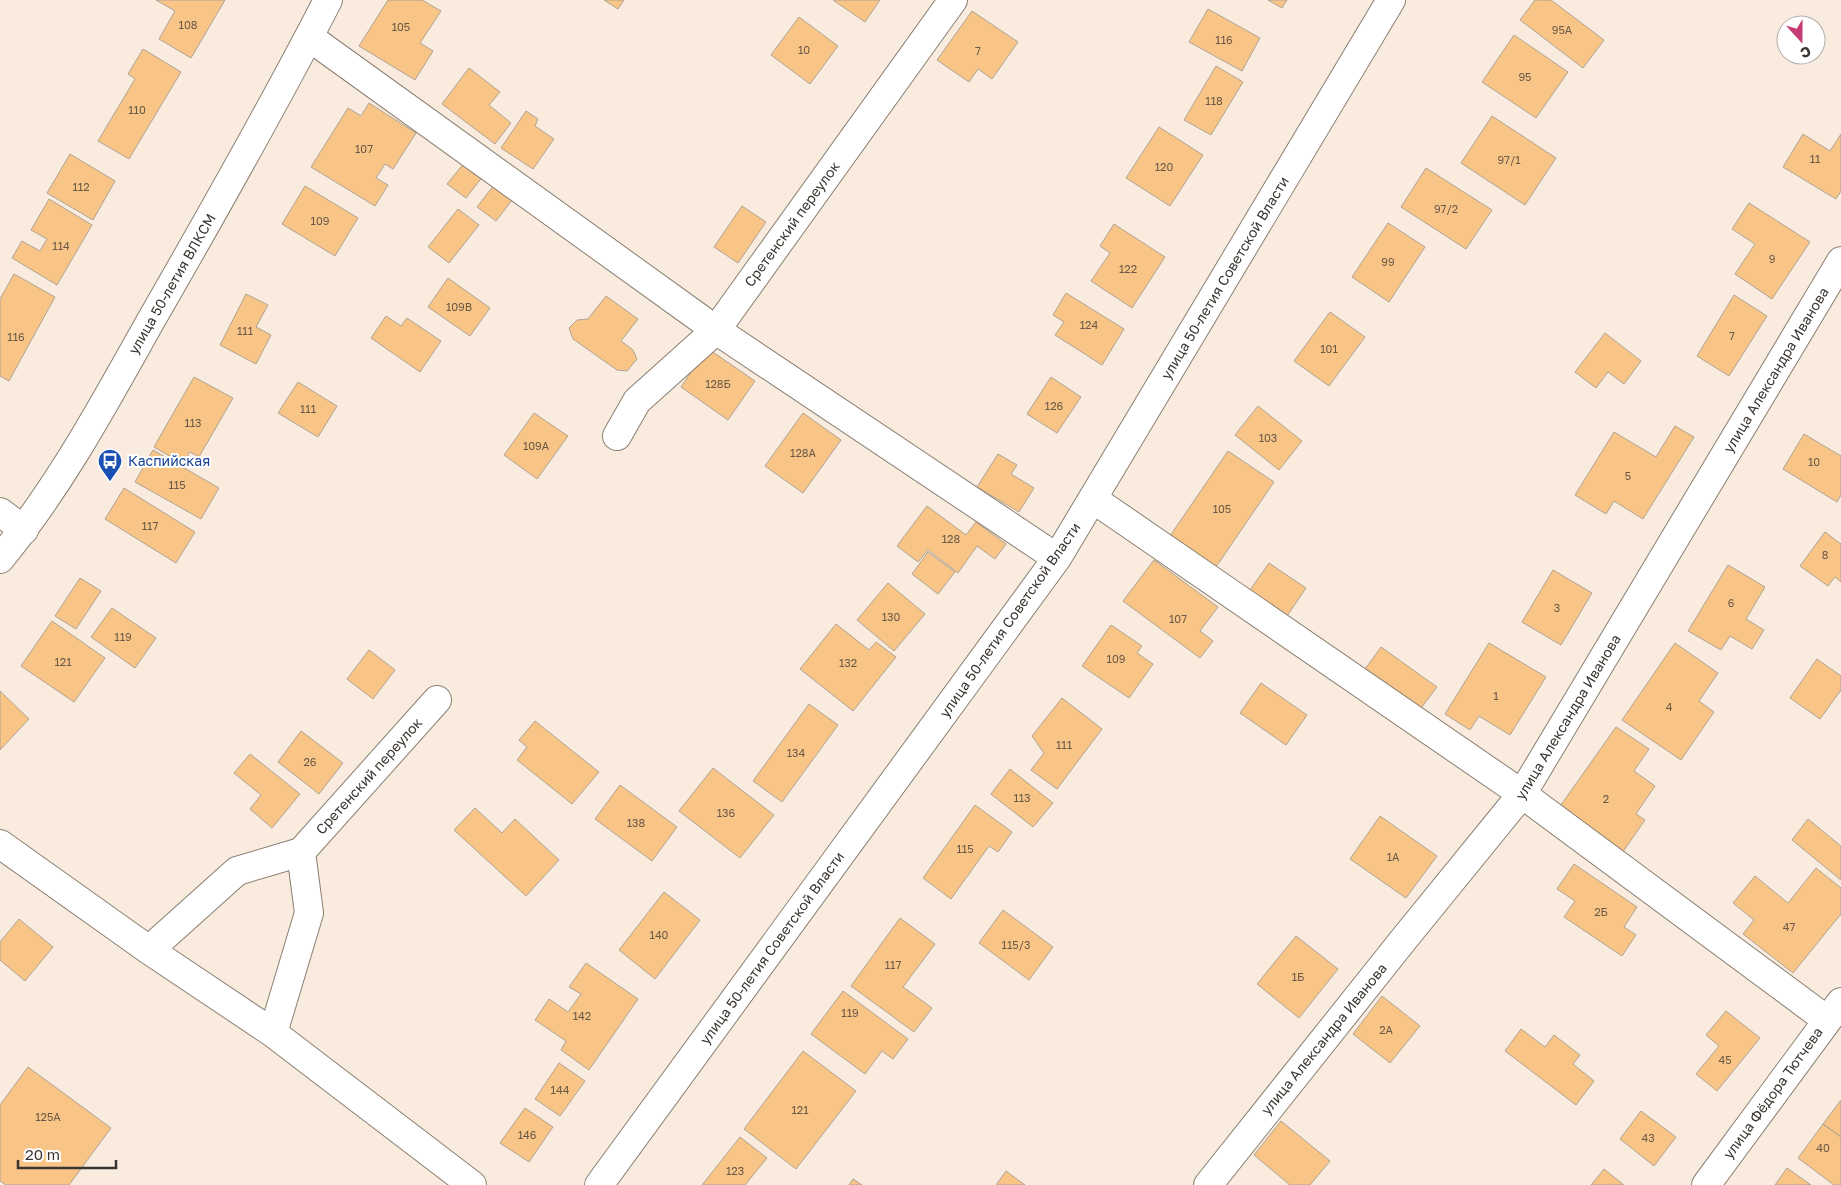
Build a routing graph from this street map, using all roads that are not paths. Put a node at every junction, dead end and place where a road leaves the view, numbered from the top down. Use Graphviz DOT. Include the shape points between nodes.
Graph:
graph roads {
  1 [pos="328,0"];
  2 [pos="953,0"];
  3 [pos="1391,0"];
  4 [pos="309,37"];
  5 [pos="1841,261"];
  6 [pos="716,330"];
  7 [pos="617,436"];
  8 [pos="1093,499"];
  9 [pos="0,512"];
  10 [pos="24,530"];
  11 [pos="1056,558"];
  12 [pos="0,559"];
  13 [pos="437,700"];
  14 [pos="1522,794"];
  15 [pos="0,844"];
  16 [pos="300,852"];
  17 [pos="149,950"];
  18 [pos="1834,1011"];
  19 [pos="273,1033"];
  20 [pos="472,1185"];
  21 [pos="599,1185"];
  22 [pos="1208,1185"];
  23 [pos="1706,1185"];
  1 -- 4 [label="street, улица 50-летия ВЛКСМ"];
  2 -- 6 [label="street, Сретенский переулок"];
  3 -- 8 [label="street, улица 50-летия Советской Власти"];
  4 -- 6 [label="street"];
  4 -- 10 [label="street, улица 50-летия ВЛКСМ" via="69,464"];
  5 -- 14 [label="street, улица Александра Иванова"];
  6 -- 7 [label="street, Сретенский переулок" via="638,401"];
  6 -- 11 [label="street"];
  8 -- 11 [label="street, улица 50-летия Советской Власти"];
  8 -- 14 [label="street"];
  9 -- 10 [label="street"];
  10 -- 12 [label="street, улица 50-летия ВЛКСМ"];
  11 -- 21 [label="street, улица 50-летия Советской Власти"];
  13 -- 16 [label="street, Сретенский переулок"];
  14 -- 18 [label="street"];
  14 -- 22 [label="street, улица Александра Иванова"];
  15 -- 17 [label="street"];
  16 -- 17 [label="street" via="237,871"];
  16 -- 19 [label="street" via="309,914"];
  17 -- 19 [label="street"];
  18 -- 23 [label="street, улица Фёдора Тютчева"];
  19 -- 20 [label="street"];
}
